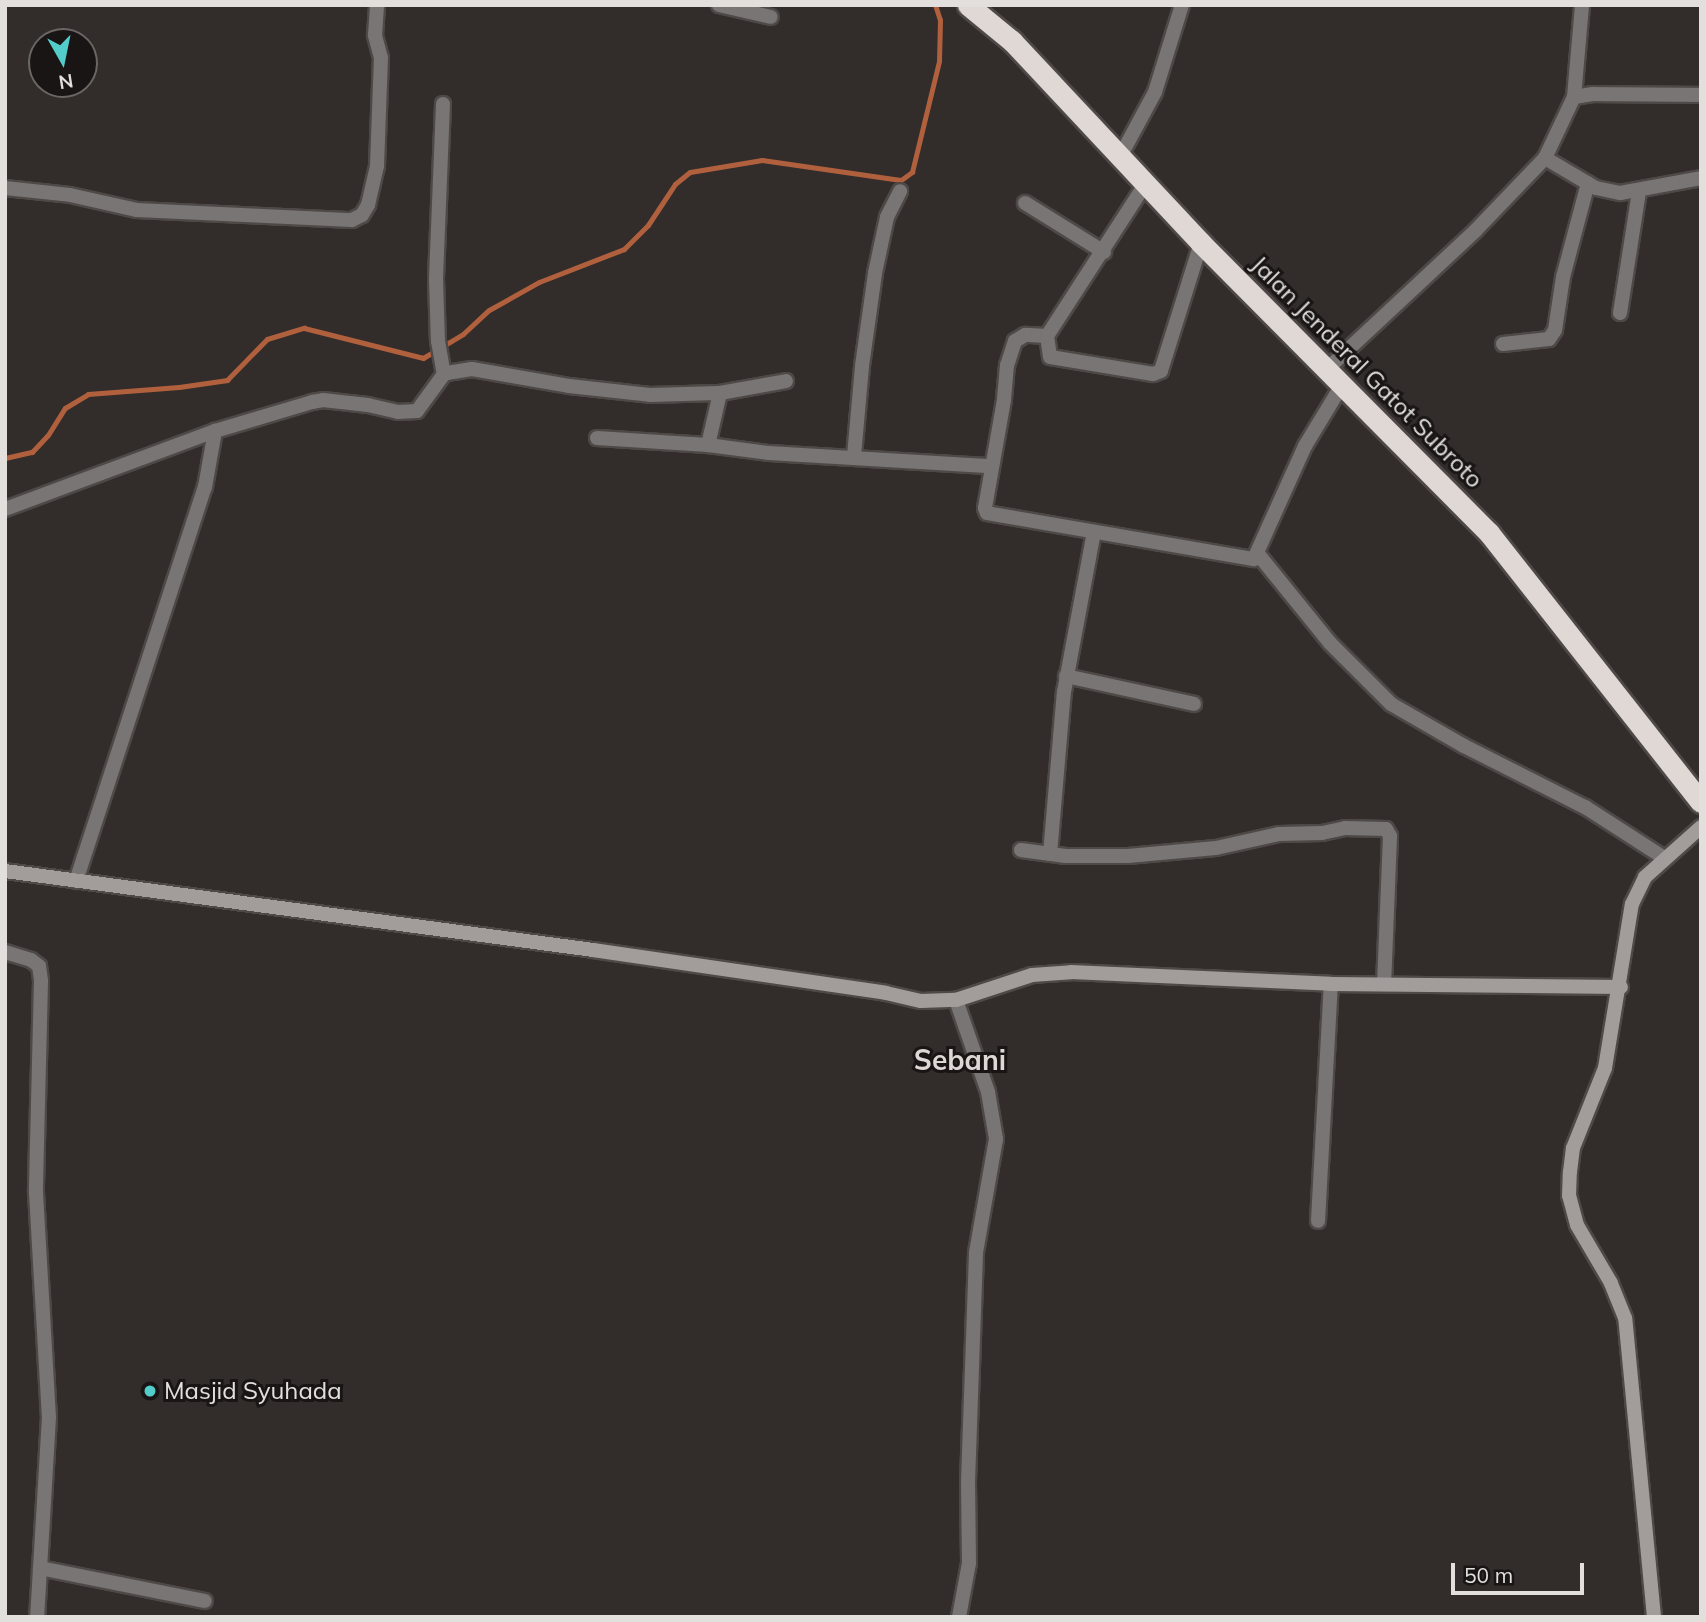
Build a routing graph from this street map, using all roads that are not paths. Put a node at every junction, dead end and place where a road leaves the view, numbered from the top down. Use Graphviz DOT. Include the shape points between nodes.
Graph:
graph roads {
  1 [pos="377,5"];
  2 [pos="719,5"];
  3 [pos="968,5"];
  4 [pos="1182,5"];
  5 [pos="1582,5"];
  6 [pos="771,17"];
  7 [pos="1701,95"];
  8 [pos="1574,97"];
  9 [pos="443,104"];
  10 [pos="1121,155"];
  11 [pos="1545,158"];
  12 [pos="1701,178"];
  13 [pos="1146,183"];
  14 [pos="1588,183"];
  15 [pos="5,188"];
  16 [pos="900,191"];
  17 [pos="1639,192"];
  18 [pos="1025,203"];
  19 [pos="1201,243"];
  20 [pos="1104,252"];
  21 [pos="1620,313"];
  22 [pos="1047,336"];
  23 [pos="1503,344"];
  24 [pos="443,368"];
  25 [pos="1326,370"];
  26 [pos="786,381"];
  27 [pos="1342,385"];
  28 [pos="720,393"];
  29 [pos="215,431"];
  30 [pos="597,438"];
  31 [pos="708,445"];
  32 [pos="854,456"];
  33 [pos="991,466"];
  34 [pos="5,509"];
  35 [pos="1094,533"];
  36 [pos="1258,555"];
  37 [pos="1066,676"];
  38 [pos="1194,704"];
  39 [pos="1701,802"];
  40 [pos="1701,827"];
  41 [pos="1021,850"];
  42 [pos="1050,854"];
  43 [pos="1664,858"];
  44 [pos="5,872"];
  45 [pos="76,881"];
  46 [pos="5,952"];
  47 [pos="1331,984"];
  48 [pos="1384,984"];
  49 [pos="1621,987"];
  50 [pos="956,1000"];
  51 [pos="1318,1221"];
  52 [pos="40,1568"];
  53 [pos="205,1601"];
  54 [pos="37,1617"];
  55 [pos="959,1617"];
  56 [pos="1654,1617"];
  1 -- 15 [label="street" via="375,35 381,58 377,166 368,205 352,220 138,210 70,195"];
  2 -- 6 [label="street"];
  3 -- 10 [label="highway, Jalan Jenderal Gatot Subroto" via="1012,41"];
  4 -- 10 [label="street" via="1155,92"];
  5 -- 8 [label="street"];
  7 -- 8 [label="street"];
  8 -- 11 [label="street"];
  9 -- 24 [label="street" via="436,279"];
  10 -- 13 [label="highway, Jalan Jenderal Gatot Subroto"];
  11 -- 14 [label="street"];
  11 -- 25 [label="street" via="1475,231"];
  12 -- 17 [label="street"];
  13 -- 19 [label="highway, Jalan Jenderal Gatot Subroto"];
  13 -- 20 [label="street"];
  14 -- 17 [label="street" via="1620,193"];
  14 -- 23 [label="street" via="1563,277 1555,330 1549,339"];
  16 -- 32 [label="street" via="887,217 875,273"];
  17 -- 21 [label="street"];
  18 -- 20 [label="street"];
  19 -- 22 [label="street" via="1161,372 1051,357"];
  19 -- 25 [label="highway, Jalan Jenderal Gatot Subroto"];
  20 -- 22 [label="street"];
  22 -- 33 [label="street" via="1025,335 1011,349"];
  24 -- 28 [label="street" via="650,395"];
  24 -- 29 [label="street" via="417,411 323,400"];
  25 -- 27 [label="highway, Jalan Jenderal Gatot Subroto"];
  26 -- 28 [label="street"];
  27 -- 36 [label="street" via="1305,446"];
  27 -- 39 [label="highway, Jalan Jenderal Gatot Subroto" via="1489,533"];
  28 -- 31 [label="street"];
  29 -- 34 [label="street"];
  29 -- 45 [label="street" via="205,487"];
  30 -- 31 [label="street"];
  31 -- 32 [label="street"];
  32 -- 33 [label="street"];
  33 -- 35 [label="street" via="987,513"];
  35 -- 36 [label="street" via="1247,560"];
  35 -- 37 [label="street"];
  36 -- 43 [label="street" via="1330,643 1391,704 1585,807"];
  37 -- 38 [label="street"];
  37 -- 42 [label="street"];
  40 -- 43 [label="street"];
  41 -- 42 [label="street"];
  42 -- 48 [label="street" via="1128,856 1216,848 1279,834 1386,828 1390,836"];
  43 -- 49 [label="street" via="1646,877 1632,904"];
  44 -- 45 [label="street"];
  45 -- 50 [label="street" via="593,950 921,1001"];
  46 -- 52 [label="street" via="39,966 41,981 37,1207 49,1417"];
  47 -- 48 [label="street"];
  47 -- 50 [label="street" via="1071,972 1032,975"];
  47 -- 51 [label="street"];
  48 -- 49 [label="street"];
  49 -- 56 [label="street" via="1605,1068 1573,1148 1569,1196 1577,1225 1611,1283 1625,1318"];
  50 -- 55 [label="street" via="982,1072 996,1139 975,1252 969,1563"];
  52 -- 53 [label="street"];
  52 -- 54 [label="street"];
}
